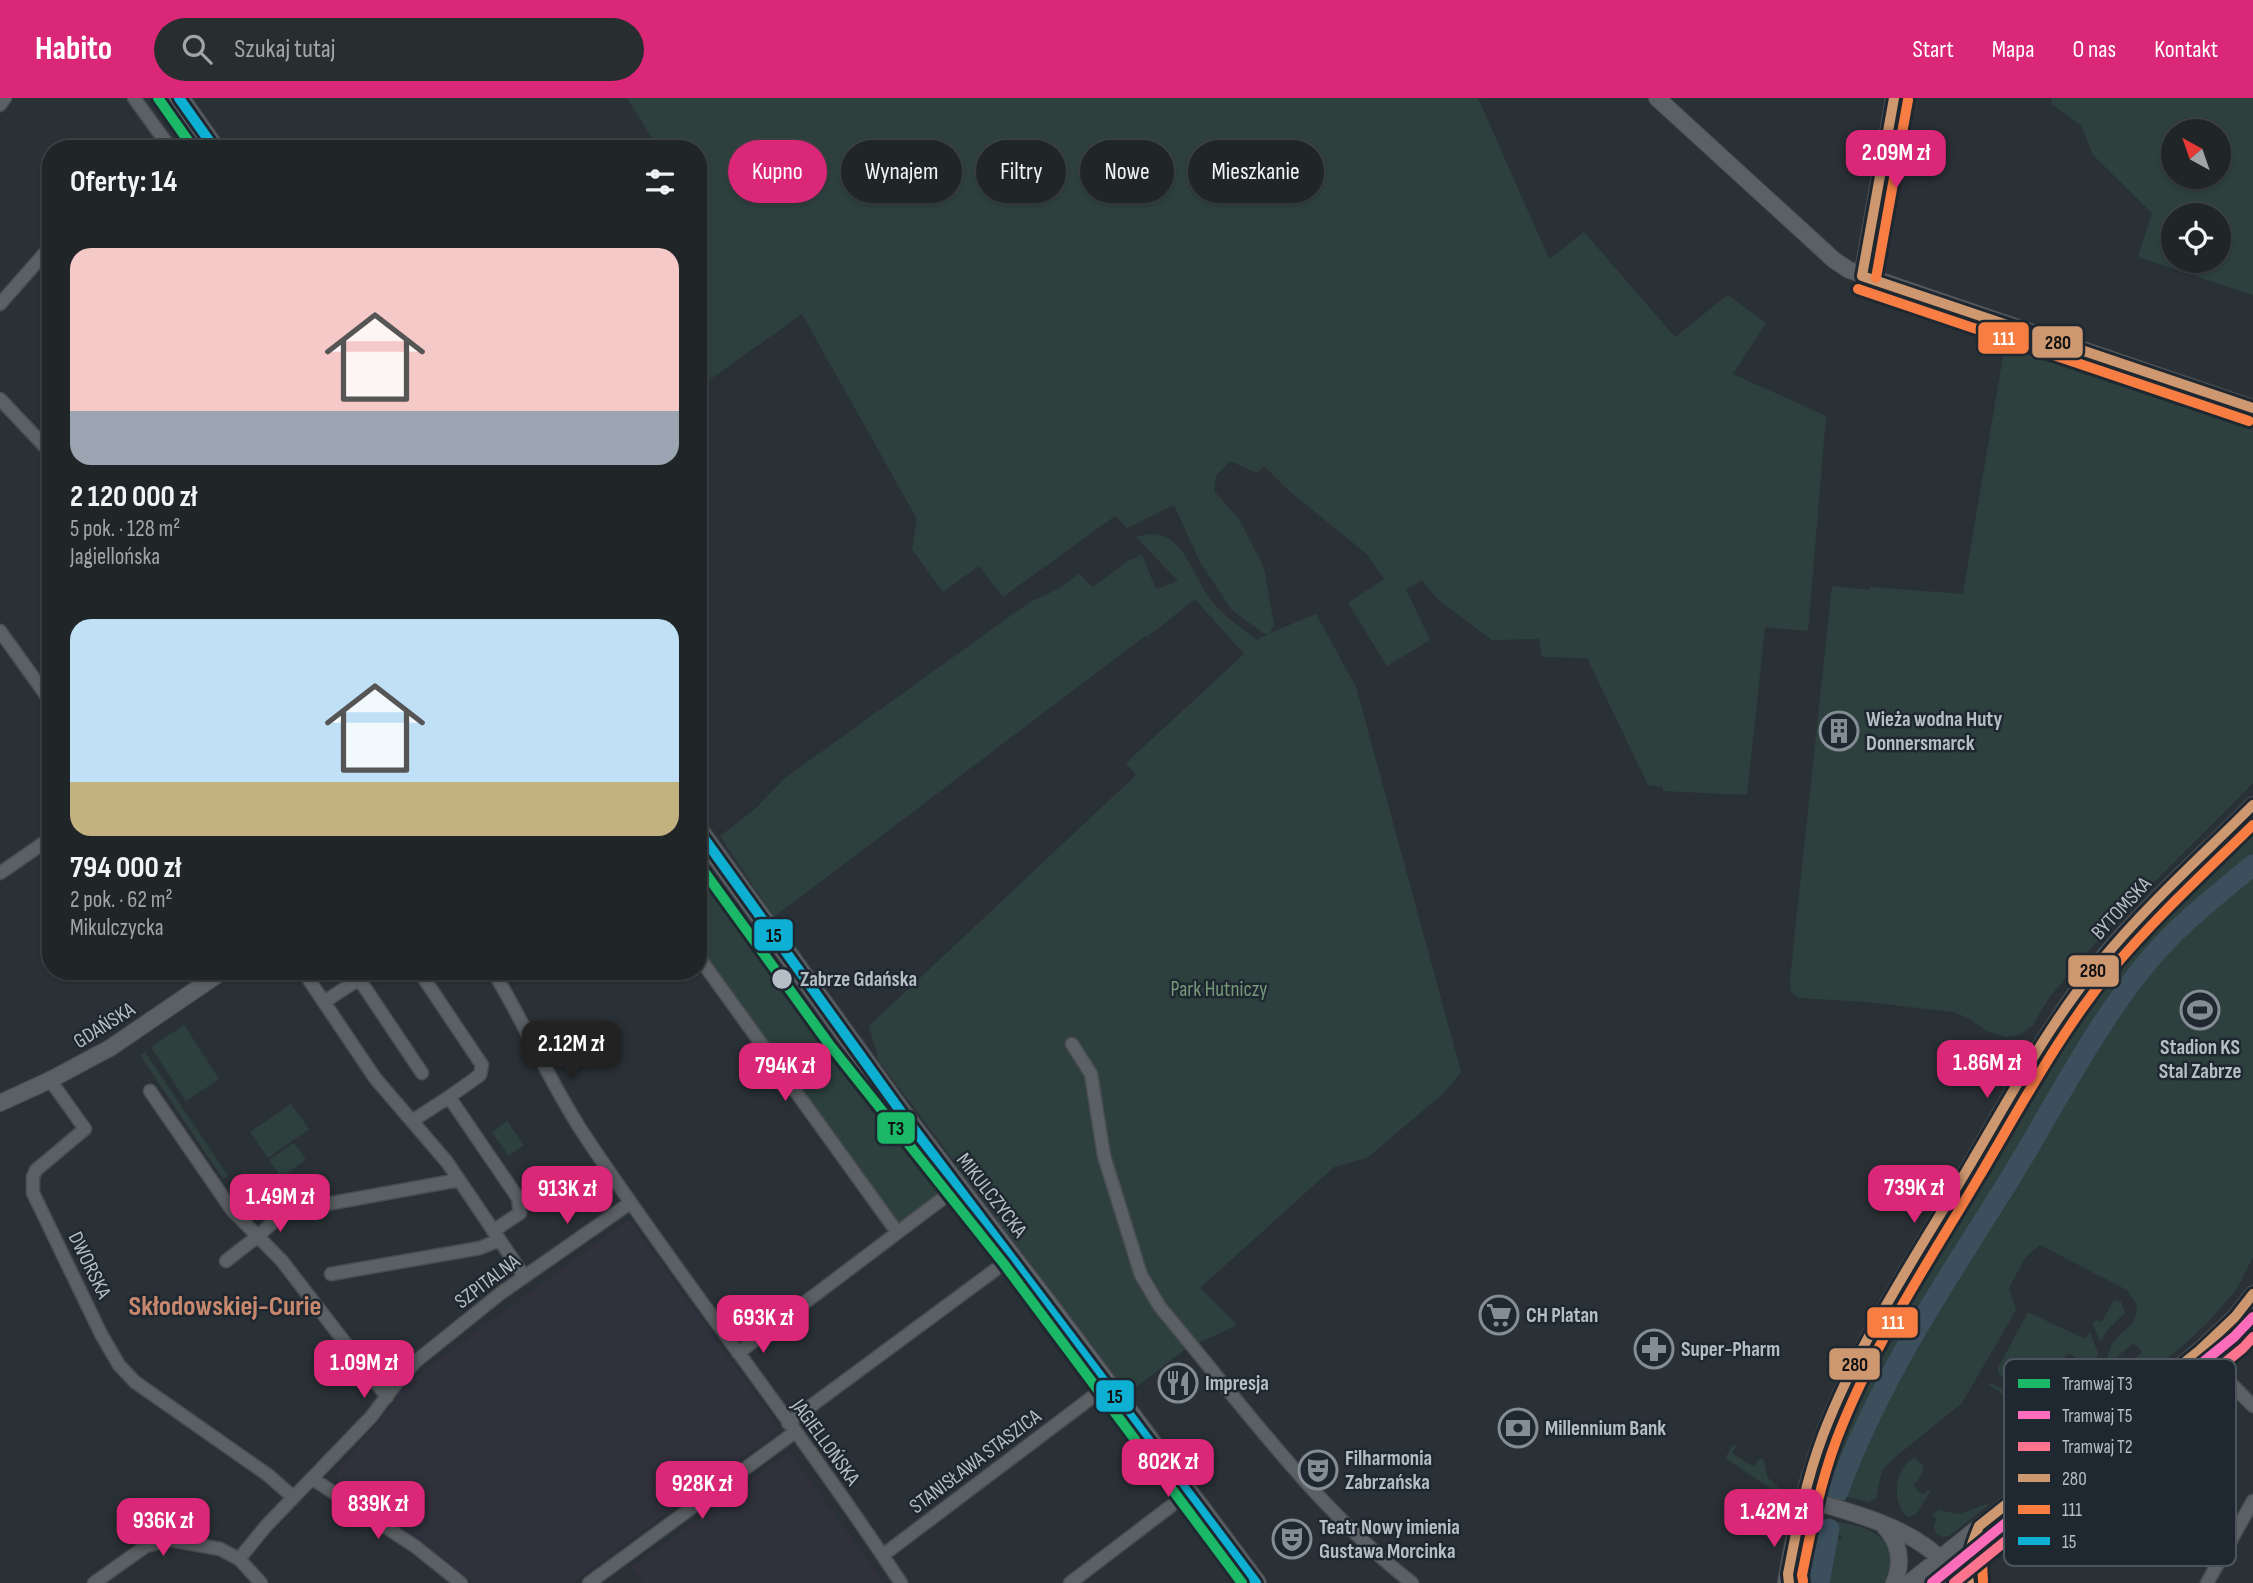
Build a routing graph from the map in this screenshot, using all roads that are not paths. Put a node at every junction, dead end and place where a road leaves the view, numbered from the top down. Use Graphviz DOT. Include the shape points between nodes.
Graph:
graph roads {
  1 [pos="5,98"];
  2 [pos="134,98"];
  3 [pos="179,98"];
  4 [pos="1657,98"];
  5 [pos="1894,98"];
  6 [pos="0,105"];
  7 [pos="161,140"];
  8 [pos="209,140"];
  9 [pos="42,256"];
  10 [pos="1862,276"];
  11 [pos="0,304"];
  12 [pos="0,399"];
  13 [pos="2253,408"];
  14 [pos="42,443"];
  15 [pos="0,631"];
  16 [pos="42,689"];
  17 [pos="2253,805"];
  18 [pos="707,843"];
  19 [pos="42,844"];
  20 [pos="0,873"];
  21 [pos="707,968"];
  22 [pos="210,980"];
  23 [pos="309,980"];
  24 [pos="357,980"];
  25 [pos="360,980"];
  26 [pos="425,980"];
  27 [pos="498,980"];
  28 [pos="324,1002"];
  29 [pos="1073,1044"];
  30 [pos="422,1073"];
  31 [pos="50,1080"];
  32 [pos="149,1091"];
  33 [pos="449,1097"];
  34 [pos="0,1103"];
  35 [pos="412,1121"];
  36 [pos="459,1180"];
  37 [pos="958,1187"];
  38 [pos="630,1203"];
  39 [pos="897,1232"];
  40 [pos="258,1236"];
  41 [pos="496,1236"];
  42 [pos="226,1261"];
  43 [pos="995,1270"];
  44 [pos="331,1274"];
  45 [pos="524,1276"];
  46 [pos="2253,1294"];
  47 [pos="2199,1351"];
  48 [pos="738,1353"];
  49 [pos="2189,1359"];
  50 [pos="2207,1359"];
  51 [pos="2236,1389"];
  52 [pos="387,1397"];
  53 [pos="1091,1398"];
  54 [pos="2253,1406"];
  55 [pos="792,1428"];
  56 [pos="313,1479"];
  57 [pos="293,1496"];
  58 [pos="1803,1498"];
  59 [pos="2253,1501"];
  60 [pos="1171,1506"];
  61 [pos="2004,1507"];
  62 [pos="1883,1524"];
  63 [pos="1979,1527"];
  64 [pos="2236,1531"];
  65 [pos="883,1555"];
  66 [pos="1939,1558"];
  67 [pos="239,1559"];
  68 [pos="2217,1566"];
  69 [pos="1788,1580"];
  70 [pos="94,1583"];
  71 [pos="261,1583"];
  72 [pos="461,1583"];
  73 [pos="589,1583"];
  74 [pos="901,1583"];
  75 [pos="1070,1583"];
  76 [pos="1256,1583"];
  77 [pos="1412,1583"];
  78 [pos="1894,1583"];
  79 [pos="1909,1583"];
  80 [pos="1914,1583"];
  81 [pos="1959,1583"];
  82 [pos="1967,1583"];
  83 [pos="2207,1583"];
  1 -- 6 [label="street"];
  2 -- 7 [label="street"];
  3 -- 8 [label="main road"];
  4 -- 10 [label="street" via="1834,260"];
  5 -- 10 [label="street"];
  9 -- 11 [label="street"];
  10 -- 13 [label="street"];
  12 -- 14 [label="street"];
  15 -- 16 [label="street"];
  17 -- 58 [label="street, BYTOMSKA" via="2123,935 2056,1022 1869,1338 1828,1423"];
  18 -- 37 [label="main road, MIKULCZYCKA"];
  19 -- 20 [label="street"];
  21 -- 39 [label="street"];
  22 -- 31 [label="street, GDAŃSKA" via="123,1040"];
  23 -- 28 [label="street"];
  24 -- 28 [label="street"];
  25 -- 30 [label="street"];
  26 -- 33 [label="street" via="482,1065 480,1075"];
  27 -- 38 [label="street, JAGIELLOŃSKA" via="557,1090"];
  28 -- 35 [label="street" via="375,1078"];
  29 -- 77 [label="street" via="1091,1074 1107,1167 1141,1275 1160,1307 1318,1495 1359,1539"];
  31 -- 34 [label="street, GDAŃSKA"];
  31 -- 57 [label="street, DWORSKA" via="85,1129 36,1170 33,1193 110,1350 135,1382"];
  32 -- 40 [label="street" via="232,1210"];
  33 -- 35 [label="street"];
  33 -- 41 [label="street" via="518,1198 520,1213"];
  35 -- 36 [label="street"];
  36 -- 40 [label="street" via="288,1211"];
  36 -- 41 [label="street"];
  37 -- 39 [label="street"];
  37 -- 76 [label="main road, MIKULCZYCKA"];
  38 -- 45 [label="street, SZPITALNA"];
  38 -- 48 [label="street, JAGIELLOŃSKA"];
  39 -- 48 [label="street"];
  40 -- 42 [label="street"];
  40 -- 52 [label="street"];
  41 -- 44 [label="street" via="480,1248"];
  41 -- 45 [label="street"];
  43 -- 55 [label="street"];
  45 -- 52 [label="street, SZPITALNA" via="415,1362"];
  46 -- 47 [label="street"];
  47 -- 49 [label="street"];
  47 -- 50 [label="street"];
  48 -- 55 [label="street, JAGIELLOŃSKA"];
  51 -- 54 [label="street"];
  52 -- 56 [label="street, SZPITALNA"];
  53 -- 65 [label="street, STANISŁAWA STASZICA"];
  55 -- 65 [label="street, JAGIELLOŃSKA"];
  55 -- 73 [label="street"];
  56 -- 57 [label="street, SZPITALNA"];
  56 -- 72 [label="street" via="415,1546"];
  57 -- 67 [label="street, SZPITALNA"];
  58 -- 62 [label="street"];
  58 -- 69 [label="street, BYTOMSKA"];
  59 -- 64 [label="street"];
  60 -- 75 [label="street"];
  61 -- 63 [label="street"];
  62 -- 66 [label="street"];
  62 -- 78 [label="street" via="1899,1551"];
  63 -- 66 [label="street"];
  63 -- 82 [label="street" via="1966,1562"];
  65 -- 74 [label="street, JAGIELLOŃSKA"];
  66 -- 79 [label="street"];
  66 -- 82 [label="street"];
  67 -- 70 [label="street" via="220,1549 172,1540 157,1542"];
  67 -- 71 [label="street"];
  68 -- 83 [label="street"];
  80 -- 81 [label="street" via="1930,1576"];
}
